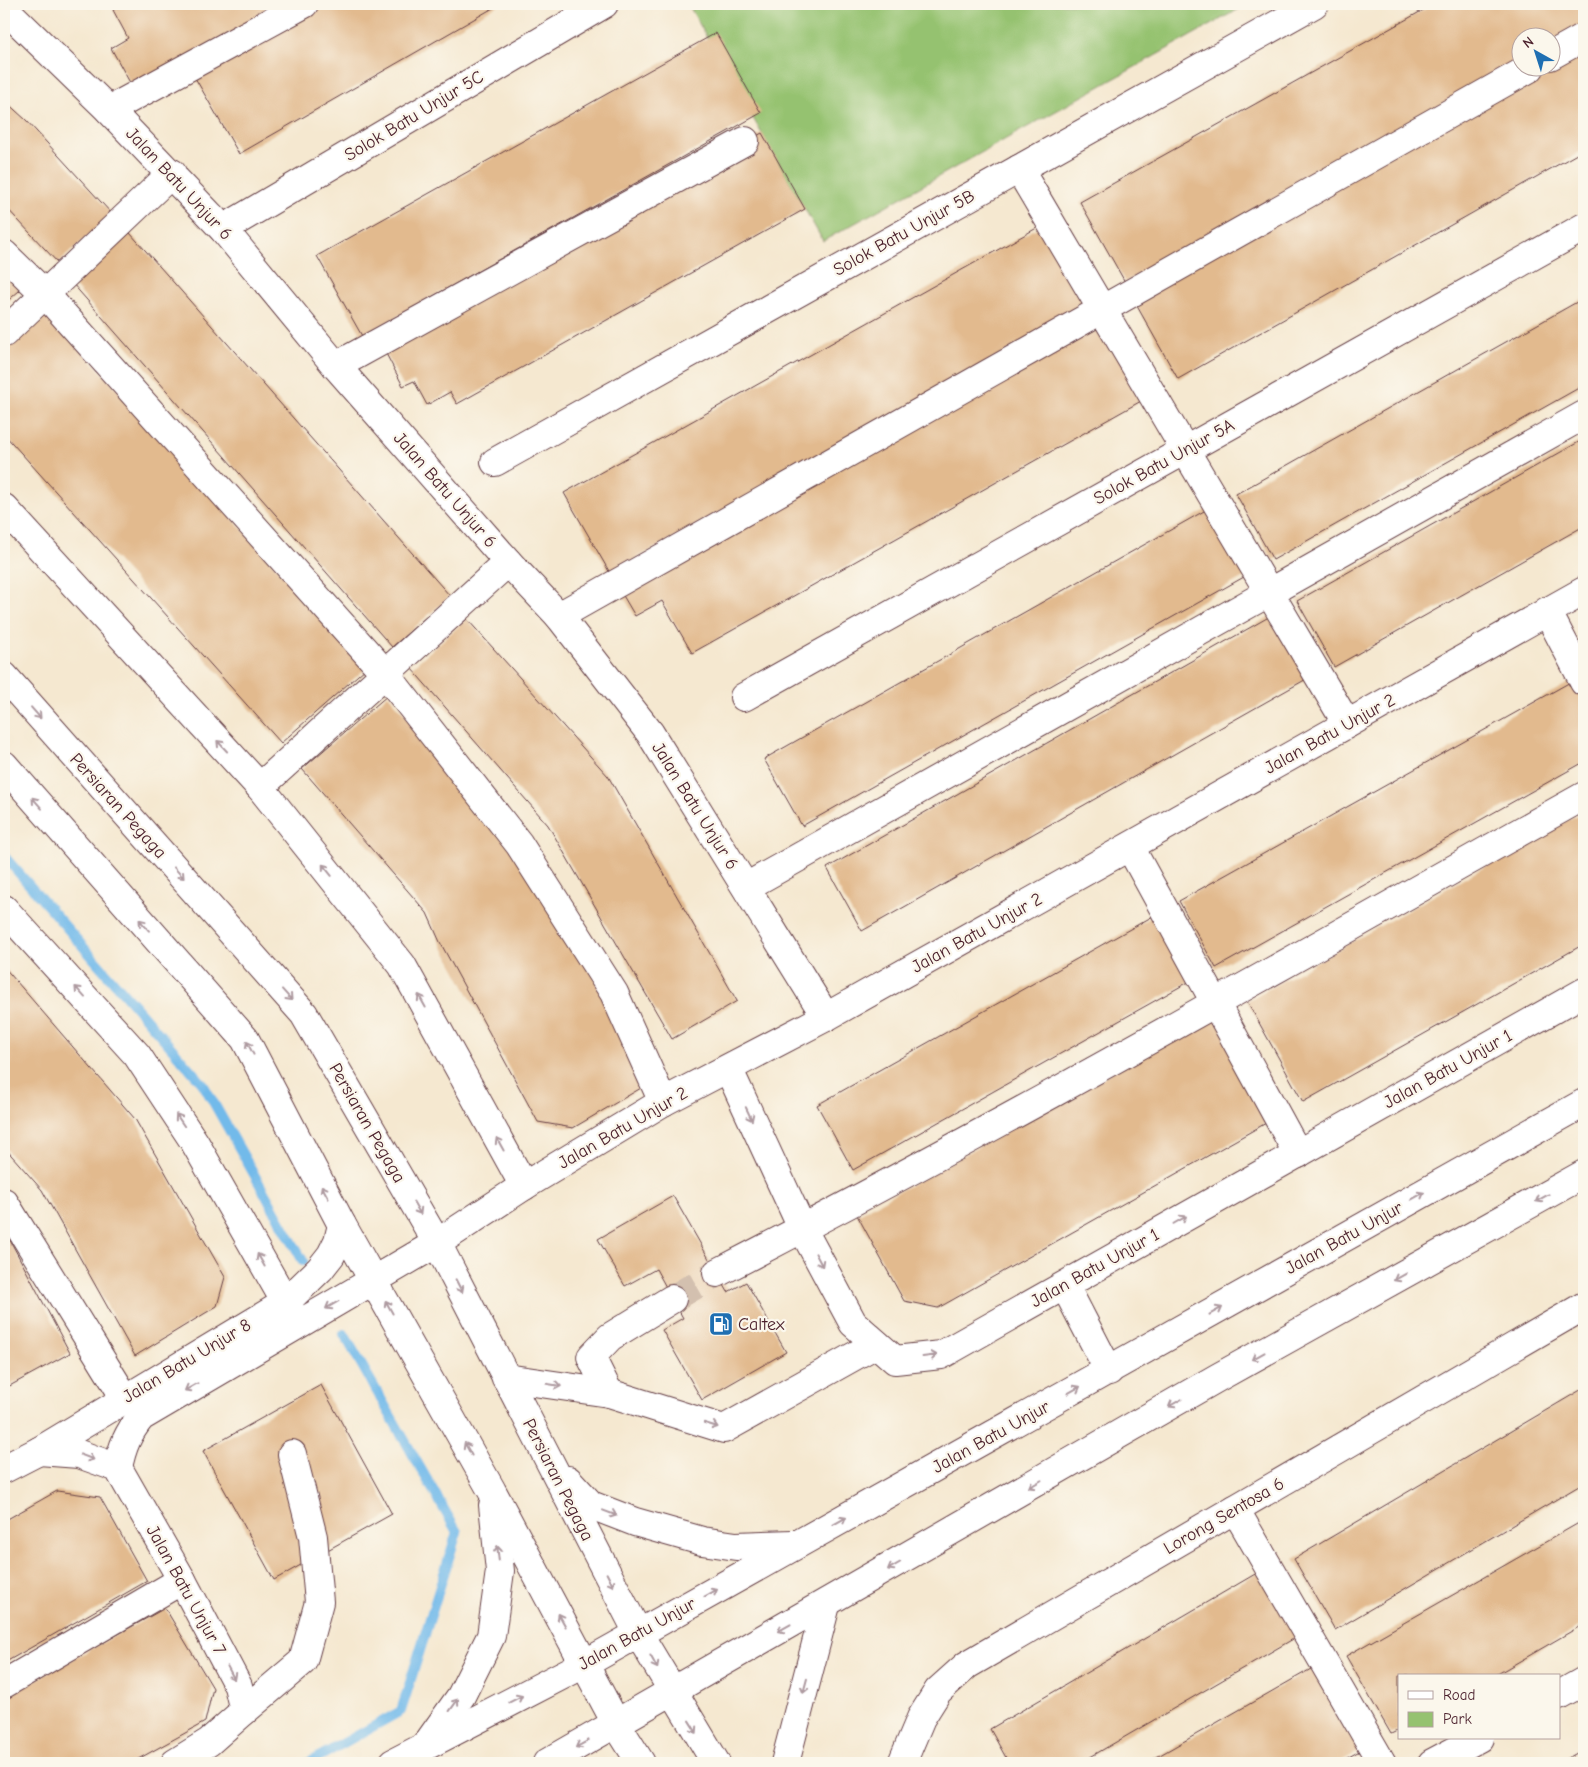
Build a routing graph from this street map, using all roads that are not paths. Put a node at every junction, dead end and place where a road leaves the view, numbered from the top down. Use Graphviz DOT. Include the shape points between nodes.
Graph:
graph roads {
  1 [pos="304,4"];
  2 [pos="604,4"];
  3 [pos="1314,4"];
  4 [pos="4,8"];
  5 [pos="1584,37"];
  6 [pos="1560,50"];
  7 [pos="1512,78"];
  8 [pos="109,110"];
  9 [pos="745,140"];
  10 [pos="1019,169"];
  11 [pos="172,173"];
  12 [pos="1584,227"];
  13 [pos="224,229"];
  14 [pos="4,254"];
  15 [pos="45,294"];
  16 [pos="1102,310"];
  17 [pos="4,333"];
  18 [pos="336,366"];
  19 [pos="1584,415"];
  20 [pos="1186,450"];
  21 [pos="495,462"];
  22 [pos="4,508"];
  23 [pos="508,562"];
  24 [pos="1269,591"];
  25 [pos="1584,591"];
  26 [pos="1547,611"];
  27 [pos="559,616"];
  28 [pos="385,673"];
  29 [pos="4,676"];
  30 [pos="1584,682"];
  31 [pos="744,697"];
  32 [pos="1347,724"];
  33 [pos="4,765"];
  34 [pos="260,787"];
  35 [pos="1584,796"];
  36 [pos="1130,846"];
  37 [pos="746,887"];
  38 [pos="4,909"];
  39 [pos="1584,992"];
  40 [pos="1216,1002"];
  41 [pos="826,1017"];
  42 [pos="729,1070"];
  43 [pos="663,1102"];
  44 [pos="1584,1103"];
  45 [pos="1298,1154"];
  46 [pos="1584,1174"];
  47 [pos="524,1186"];
  48 [pos="4,1202"];
  49 [pos="342,1225"];
  50 [pos="802,1228"];
  51 [pos="437,1243"];
  52 [pos="717,1273"];
  53 [pos="374,1280"];
  54 [pos="1065,1286"];
  55 [pos="672,1299"];
  56 [pos="1584,1306"];
  57 [pos="291,1314"];
  58 [pos="876,1344"];
  59 [pos="1108,1371"];
  60 [pos="506,1378"];
  61 [pos="609,1393"];
  62 [pos="125,1398"];
  63 [pos="39,1451"];
  64 [pos="292,1454"];
  65 [pos="548,1460"];
  66 [pos="118,1468"];
  67 [pos="4,1469"];
  68 [pos="492,1491"];
  69 [pos="1235,1509"];
  70 [pos="798,1544"];
  71 [pos="182,1580"];
  72 [pos="826,1605"];
  73 [pos="638,1633"];
  74 [pos="586,1663"];
  75 [pos="1584,1681"];
  76 [pos="4,1684"];
  77 [pos="670,1691"];
  78 [pos="1560,1693"];
  79 [pos="244,1711"];
  80 [pos="617,1725"];
  81 [pos="1475,1740"];
  82 [pos="426,1745"];
  83 [pos="175,1763"];
  84 [pos="393,1763"];
  85 [pos="547,1763"];
  86 [pos="641,1763"];
  87 [pos="716,1763"];
  88 [pos="785,1763"];
  89 [pos="902,1763"];
  90 [pos="1382,1763"];
  91 [pos="1432,1763"];
  1 -- 8 [label="street"];
  2 -- 13 [label="street, Solok Batu Unjur 5C"];
  3 -- 10 [label="street, Solok Batu Unjur 5B"];
  4 -- 8 [label="street, Jalan Batu Unjur 6"];
  5 -- 6 [label="street"];
  7 -- 16 [label="street"];
  8 -- 11 [label="street, Jalan Batu Unjur 6"];
  9 -- 18 [label="street"];
  10 -- 16 [label="street"];
  10 -- 21 [label="street, Solok Batu Unjur 5B"];
  11 -- 13 [label="street, Jalan Batu Unjur 6"];
  11 -- 15 [label="street"];
  12 -- 20 [label="street, Solok Batu Unjur 5A"];
  13 -- 18 [label="street, Jalan Batu Unjur 6"];
  14 -- 15 [label="street"];
  15 -- 17 [label="street"];
  15 -- 28 [label="street"];
  16 -- 20 [label="street"];
  16 -- 27 [label="street"];
  18 -- 23 [label="street, Jalan Batu Unjur 6"];
  19 -- 24 [label="street"];
  20 -- 24 [label="street"];
  20 -- 31 [label="street, Solok Batu Unjur 5A"];
  34 -- 22 [label="street, one-way"];
  23 -- 27 [label="street, Jalan Batu Unjur 6"];
  23 -- 28 [label="street"];
  24 -- 32 [label="street"];
  24 -- 37 [label="street"];
  25 -- 26 [label="street, Jalan Batu Unjur 2"];
  26 -- 30 [label="street"];
  26 -- 32 [label="street, Jalan Batu Unjur 2"];
  27 -- 37 [label="street, Jalan Batu Unjur 6" via="650,733"];
  28 -- 34 [label="street"];
  28 -- 43 [label="street" via="519,844 614,993"];
  29 -- 51 [label="street, Persiaran Pegaga, one-way" via="304,1014"];
  32 -- 36 [label="street, Jalan Batu Unjur 2"];
  49 -- 33 [label="street, one-way" via="245,1039"];
  47 -- 34 [label="street, one-way" via="402,965"];
  35 -- 40 [label="street"];
  36 -- 40 [label="street"];
  36 -- 41 [label="street, Jalan Batu Unjur 2"];
  37 -- 41 [label="street, Jalan Batu Unjur 6"];
  57 -- 38 [label="street, one-way" via="195,1143 137,1055"];
  39 -- 45 [label="street, Jalan Batu Unjur 1"];
  40 -- 45 [label="street"];
  40 -- 50 [label="street"];
  41 -- 42 [label="street, Jalan Batu Unjur 2"];
  42 -- 43 [label="street, Jalan Batu Unjur 2"];
  42 -- 50 [label="street, Jalan Batu Unjur 1, one-way"];
  43 -- 47 [label="street, Jalan Batu Unjur 2"];
  59 -- 44 [label="street, Jalan Batu Unjur, one-way"];
  54 -- 45 [label="street, Jalan Batu Unjur 1, one-way"];
  46 -- 72 [label="street, one-way" via="1217,1378"];
  47 -- 51 [label="street, Jalan Batu Unjur 2"];
  48 -- 62 [label="street"];
  49 -- 53 [label="street"];
  49 -- 57 [label="street, Jalan Batu Unjur 8" via="331,1255"];
  50 -- 52 [label="street"];
  50 -- 58 [label="street, Jalan Batu Unjur 1, one-way" via="853,1323"];
  51 -- 53 [label="street, Jalan Batu Unjur 2"];
  51 -- 60 [label="street, Persiaran Pegaga, one-way"];
  53 -- 57 [label="street, Jalan Batu Unjur 8, one-way"];
  68 -- 53 [label="street, one-way"];
  58 -- 54 [label="street, Jalan Batu Unjur 1, one-way" via="896,1360 941,1355"];
  54 -- 59 [label="street"];
  55 -- 61 [label="street" via="610,1337 591,1357"];
  56 -- 69 [label="street, Lorong Sentosa 6"];
  57 -- 62 [label="street, Jalan Batu Unjur 8"];
  57 -- 66 [label="street, Jalan Batu Unjur 8, one-way" via="140,1417 126,1440"];
  61 -- 58 [label="street, one-way" via="724,1429"];
  70 -- 59 [label="street, Jalan Batu Unjur, one-way"];
  60 -- 61 [label="street, one-way"];
  60 -- 65 [label="street, Persiaran Pegaga"];
  62 -- 63 [label="street, Jalan Batu Unjur 8"];
  63 -- 66 [label="street, one-way" via="79,1454"];
  63 -- 67 [label="street, Jalan Batu Unjur 8"];
  64 -- 79 [label="street" via="313,1537 319,1602 303,1661"];
  65 -- 70 [label="street, one-way" via="591,1505 635,1522 702,1542"];
  65 -- 73 [label="street, Persiaran Pegaga, one-way"];
  66 -- 71 [label="street, Jalan Batu Unjur 7"];
  74 -- 68 [label="street, one-way"];
  82 -- 68 [label="street, one-way" via="461,1696 490,1636 500,1571"];
  69 -- 89 [label="street, Lorong Sentosa 6" via="967,1665 938,1690 921,1718"];
  69 -- 90 [label="street"];
  73 -- 70 [label="street, Jalan Batu Unjur, one-way"];
  71 -- 76 [label="street"];
  71 -- 79 [label="street, Jalan Batu Unjur 7, one-way" via="238,1686"];
  72 -- 77 [label="street, one-way"];
  72 -- 88 [label="street, one-way"];
  73 -- 74 [label="street, Jalan Batu Unjur"];
  73 -- 77 [label="street, Persiaran Pegaga, one-way"];
  74 -- 80 [label="street"];
  82 -- 74 [label="street, Jalan Batu Unjur, one-way"];
  75 -- 78 [label="street"];
  77 -- 80 [label="street"];
  77 -- 87 [label="street, Persiaran Pegaga, one-way"];
  79 -- 83 [label="street" via="208,1742"];
  80 -- 85 [label="street, one-way"];
  80 -- 86 [label="street"];
  81 -- 91 [label="street"];
  82 -- 84 [label="street, Jalan Batu Unjur"];
}
